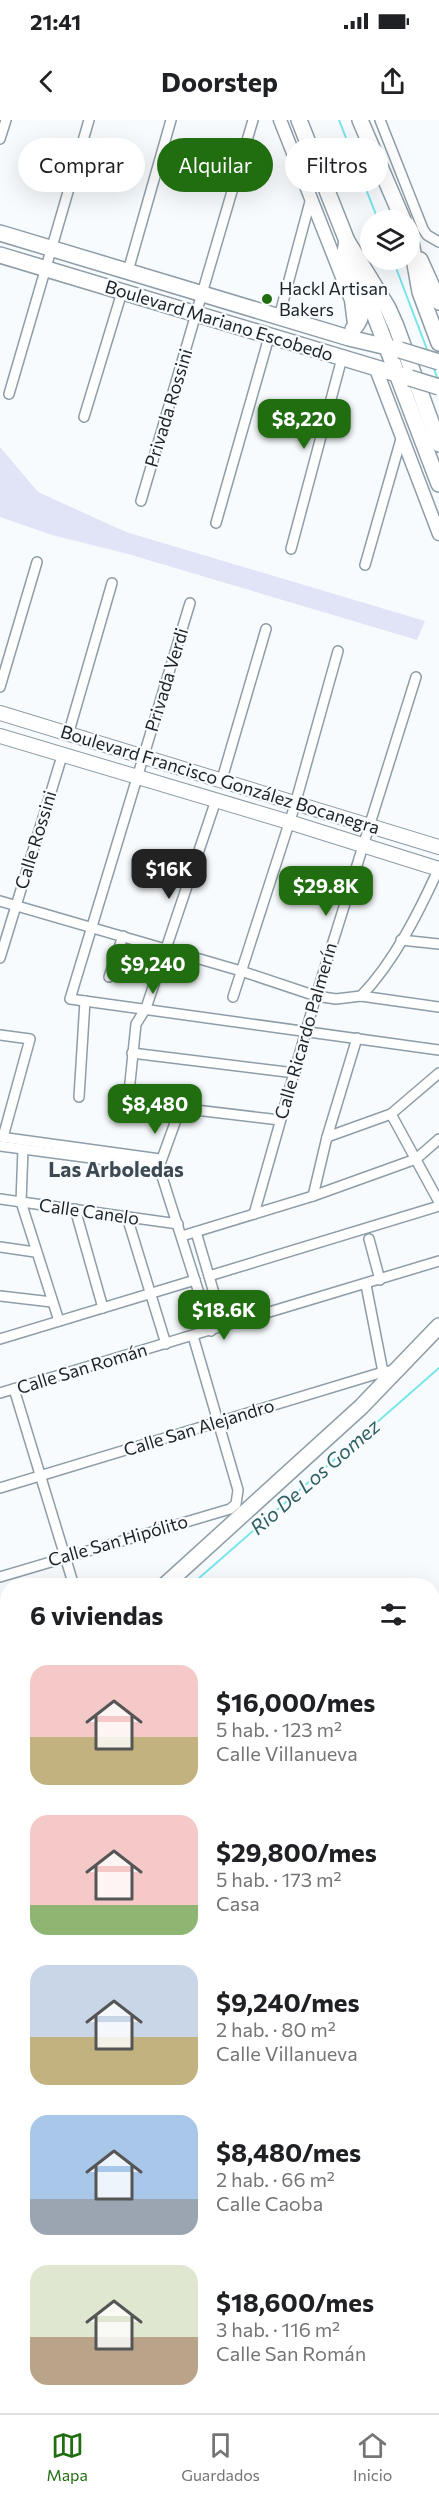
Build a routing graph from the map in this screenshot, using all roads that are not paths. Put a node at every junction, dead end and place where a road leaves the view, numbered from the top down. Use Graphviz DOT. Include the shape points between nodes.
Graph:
graph roads {
  1 [pos="6,120"];
  2 [pos="89,120"];
  3 [pos="171,120"];
  4 [pos="253,120"];
  5 [pos="280,120"];
  6 [pos="299,120"];
  7 [pos="360,120"];
  8 [pos="380,120"];
  9 [pos="0,139"];
  10 [pos="311,197"];
  11 [pos="399,210"];
  12 [pos="0,233"];
  13 [pos="347,241"];
  14 [pos="439,242"];
  15 [pos="52,249"];
  16 [pos="0,255"];
  17 [pos="420,259"];
  18 [pos="46,269"];
  19 [pos="416,270"];
  20 [pos="128,271"];
  21 [pos="122,292"];
  22 [pos="204,294"];
  23 [pos="439,302"];
  24 [pos="197,315"];
  25 [pos="279,317"];
  26 [pos="299,323"];
  27 [pos="330,332"];
  28 [pos="351,334"];
  29 [pos="269,337"];
  30 [pos="439,343"];
  31 [pos="293,344"];
  32 [pos="394,348"];
  33 [pos="342,358"];
  34 [pos="439,362"];
  35 [pos="376,369"];
  36 [pos="403,377"];
  37 [pos="439,387"];
  38 [pos="9,394"];
  39 [pos="84,417"];
  40 [pos="401,439"];
  41 [pos="439,444"];
  42 [pos="439,484"];
  43 [pos="141,501"];
  44 [pos="216,523"];
  45 [pos="439,534"];
  46 [pos="291,549"];
  47 [pos="37,562"];
  48 [pos="365,565"];
  49 [pos="112,583"];
  50 [pos="190,603"];
  51 [pos="266,629"];
  52 [pos="338,651"];
  53 [pos="416,677"];
  54 [pos="0,687"];
  55 [pos="0,713"];
  56 [pos="68,735"];
  57 [pos="0,736"];
  58 [pos="62,756"];
  59 [pos="144,758"];
  60 [pos="138,778"];
  61 [pos="222,780"];
  62 [pos="216,800"];
  63 [pos="296,802"];
  64 [pos="289,822"];
  65 [pos="369,824"];
  66 [pos="362,845"];
  67 [pos="439,847"];
  68 [pos="439,869"];
  69 [pos="0,901"];
  70 [pos="16,906"];
  71 [pos="93,927"];
  72 [pos="123,936"];
  73 [pos="401,940"];
  74 [pos="439,944"];
  75 [pos="167,949"];
  76 [pos="0,958"];
  77 [pos="241,971"];
  78 [pos="109,977"];
  79 [pos="316,996"];
  80 [pos="361,996"];
  81 [pos="233,997"];
  82 [pos="85,1001"];
  83 [pos="439,1007"];
  84 [pos="146,1008"];
  85 [pos="305,1032"];
  86 [pos="0,1035"];
  87 [pos="357,1038"];
  88 [pos="439,1050"];
  89 [pos="132,1053"];
  90 [pos="439,1072"];
  91 [pos="295,1073"];
  92 [pos="79,1097"];
  93 [pos="180,1109"];
  94 [pos="391,1114"];
  95 [pos="280,1120"];
  96 [pos="327,1137"];
  97 [pos="439,1139"];
  98 [pos="1,1140"];
  99 [pos="22,1149"];
  100 [pos="416,1159"];
  101 [pos="160,1163"];
  102 [pos="313,1196"];
  103 [pos="0,1199"];
  104 [pos="21,1202"];
  105 [pos="439,1204"];
  106 [pos="75,1209"];
  107 [pos="254,1214"];
  108 [pos="127,1216"];
  109 [pos="178,1224"];
  110 [pos="196,1232"];
  111 [pos="182,1236"];
  112 [pos="369,1239"];
  113 [pos="0,1248"];
  114 [pos="35,1252"];
  115 [pos="439,1261"];
  116 [pos="209,1276"];
  117 [pos="195,1280"];
  118 [pos="380,1280"];
  119 [pos="366,1285"];
  120 [pos="150,1293"];
  121 [pos="0,1296"];
  122 [pos="52,1302"];
  123 [pos="103,1308"];
  124 [pos="59,1321"];
  125 [pos="439,1326"];
  126 [pos="224,1327"];
  127 [pos="211,1331"];
  128 [pos="192,1336"];
  129 [pos="0,1340"];
  130 [pos="166,1344"];
  131 [pos="399,1370"];
  132 [pos="383,1372"];
  133 [pos="14,1389"];
  134 [pos="0,1393"];
  135 [pos="219,1422"];
  136 [pos="41,1476"];
  137 [pos="0,1488"];
  138 [pos="65,1557"];
  139 [pos="0,1577"];
  140 [pos="72,1578"];
  141 [pos="173,1578"];
  1 -- 9 [label="street"];
  2 -- 15 [label="street"];
  3 -- 20 [label="street"];
  4 -- 22 [label="street"];
  5 -- 10 [label="street"];
  6 -- 13 [label="main road"];
  7 -- 11 [label="main road"];
  8 -- 14 [label="street" via="427,235"];
  10 -- 25 [label="street"];
  10 -- 28 [label="street" via="351,300 355,318"];
  12 -- 15 [label="main road, Boulevard Mariano Escobedo"];
  13 -- 28 [label="main road" via="345,261 362,312"];
  13 -- 32 [label="main road"];
  13 -- 41 [label="main road" via="388,308"];
  15 -- 18 [label="street"];
  15 -- 20 [label="main road, Boulevard Mariano Escobedo"];
  16 -- 18 [label="main road, Boulevard Mariano Escobedo"];
  17 -- 23 [label="main road"];
  18 -- 21 [label="main road, Boulevard Mariano Escobedo"];
  18 -- 38 [label="street"];
  19 -- 30 [label="main road"];
  20 -- 22 [label="main road, Boulevard Mariano Escobedo"];
  21 -- 24 [label="main road, Boulevard Mariano Escobedo"];
  21 -- 39 [label="street"];
  22 -- 24 [label="street"];
  22 -- 25 [label="main road, Boulevard Mariano Escobedo"];
  24 -- 29 [label="main road, Boulevard Mariano Escobedo"];
  24 -- 43 [label="street, Privada Rossini"];
  25 -- 26 [label="main road, Boulevard Mariano Escobedo"];
  26 -- 27 [label="main road, Boulevard Mariano Escobedo"];
  26 -- 31 [label="main road"];
  27 -- 28 [label="main road, Boulevard Mariano Escobedo"];
  27 -- 33 [label="main road" via="341,344"];
  28 -- 32 [label="main road, Boulevard Mariano Escobedo"];
  29 -- 31 [label="main road, Boulevard Mariano Escobedo"];
  29 -- 44 [label="street"];
  31 -- 33 [label="main road, Boulevard Mariano Escobedo"];
  32 -- 34 [label="main road, Boulevard Mariano Escobedo, bridge"];
  32 -- 36 [label="main road"];
  33 -- 35 [label="main road, Boulevard Mariano Escobedo"];
  33 -- 46 [label="street"];
  35 -- 36 [label="main road, Boulevard Mariano Escobedo"];
  35 -- 40 [label="street"];
  36 -- 37 [label="main road, Boulevard Mariano Escobedo, bridge"];
  36 -- 42 [label="main road"];
  40 -- 45 [label="street"];
  40 -- 48 [label="street"];
  47 -- 54 [label="street"];
  49 -- 56 [label="street"];
  50 -- 59 [label="street, Privada Verdi"];
  51 -- 61 [label="street"];
  52 -- 63 [label="street"];
  53 -- 65 [label="street, Calle Ricardo Palmerín"];
  55 -- 56 [label="main road, Boulevard Francisco González Bocanegra"];
  56 -- 59 [label="main road, Boulevard Francisco González Bocanegra"];
  57 -- 58 [label="main road, Boulevard Francisco González Bocanegra"];
  58 -- 60 [label="main road, Boulevard Francisco González Bocanegra"];
  58 -- 70 [label="street, Calle Rossini"];
  59 -- 60 [label="street, Privada Verdi"];
  59 -- 61 [label="main road, Boulevard Francisco González Bocanegra"];
  60 -- 62 [label="main road, Boulevard Francisco González Bocanegra"];
  60 -- 71 [label="street, Privada Verdi"];
  61 -- 63 [label="main road, Boulevard Francisco González Bocanegra"];
  62 -- 64 [label="main road, Boulevard Francisco González Bocanegra"];
  62 -- 75 [label="street"];
  63 -- 64 [label="street"];
  63 -- 65 [label="main road, Boulevard Francisco González Bocanegra"];
  64 -- 66 [label="main road, Boulevard Francisco González Bocanegra"];
  64 -- 77 [label="street"];
  65 -- 66 [label="street, Calle Ricardo Palmerín"];
  65 -- 67 [label="main road, Boulevard Francisco González Bocanegra"];
  66 -- 68 [label="main road, Boulevard Francisco González Bocanegra"];
  66 -- 79 [label="street, Calle Ricardo Palmerín"];
  68 -- 73 [label="street"];
  69 -- 70 [label="street"];
  70 -- 71 [label="street"];
  70 -- 76 [label="street, Calle Rossini"];
  71 -- 72 [label="street"];
  71 -- 82 [label="street, Privada Verdi" via="70,999"];
  72 -- 75 [label="street"];
  72 -- 78 [label="street"];
  73 -- 74 [label="street"];
  73 -- 80 [label="street"];
  75 -- 77 [label="street"];
  75 -- 84 [label="street"];
  77 -- 79 [label="street"];
  77 -- 81 [label="street"];
  79 -- 80 [label="street"];
  79 -- 85 [label="street, Calle Ricardo Palmerín"];
  80 -- 83 [label="street"];
  82 -- 84 [label="street"];
  82 -- 92 [label="street"];
  84 -- 85 [label="street"];
  84 -- 89 [label="street" via="136,1024"];
  85 -- 87 [label="street"];
  85 -- 91 [label="street, Calle Ricardo Palmerín"];
  86 -- 98 [label="street" via="30,1039"];
  87 -- 88 [label="street"];
  87 -- 96 [label="street"];
  89 -- 91 [label="street"];
  89 -- 93 [label="street" via="128,1102"];
  90 -- 94 [label="street"];
  91 -- 95 [label="street, Calle Ricardo Palmerín"];
  93 -- 95 [label="street"];
  93 -- 101 [label="street"];
  94 -- 96 [label="street"];
  94 -- 100 [label="street"];
  95 -- 107 [label="street, Calle Ricardo Palmerín"];
  96 -- 102 [label="street"];
  97 -- 100 [label="street"];
  98 -- 99 [label="street"];
  98 -- 101 [label="street"];
  99 -- 101 [label="street"];
  99 -- 104 [label="street"];
  100 -- 102 [label="street"];
  100 -- 105 [label="street"];
  101 -- 109 [label="street"];
  102 -- 107 [label="street"];
  103 -- 104 [label="street, Calle Canelo"];
  104 -- 106 [label="street, Calle Canelo"];
  104 -- 114 [label="street"];
  105 -- 116 [label="street"];
  106 -- 108 [label="street, Calle Canelo"];
  106 -- 123 [label="street"];
  107 -- 110 [label="street"];
  108 -- 109 [label="street, Calle Canelo"];
  108 -- 120 [label="street"];
  109 -- 111 [label="street"];
  110 -- 111 [label="street"];
  110 -- 116 [label="street"];
  111 -- 117 [label="street"];
  112 -- 118 [label="street"];
  113 -- 114 [label="street"];
  114 -- 122 [label="street"];
  115 -- 118 [label="street, Calle San Román"];
  116 -- 126 [label="street"];
  117 -- 120 [label="street"];
  117 -- 127 [label="street"];
  118 -- 119 [label="street, Calle San Román"];
  119 -- 126 [label="street, Calle San Román"];
  119 -- 132 [label="street"];
  120 -- 123 [label="street"];
  120 -- 130 [label="street"];
  121 -- 122 [label="street"];
  122 -- 124 [label="street"];
  123 -- 124 [label="street"];
  124 -- 129 [label="street"];
  125 -- 131 [label="main road"];
  126 -- 127 [label="street, Calle San Román"];
  127 -- 128 [label="street, Calle San Román"];
  128 -- 130 [label="street, Calle San Román"];
  128 -- 135 [label="street"];
  130 -- 133 [label="street, Calle San Román"];
  131 -- 132 [label="street, Calle San Alejandro"];
  131 -- 141 [label="main road"];
  132 -- 135 [label="street, Calle San Alejandro"];
  133 -- 134 [label="street, Calle San Román"];
  133 -- 136 [label="street"];
  135 -- 136 [label="street, Calle San Alejandro"];
  135 -- 138 [label="street, Calle San Hipólito" via="238,1490 236,1504"];
  136 -- 137 [label="street, Calle San Alejandro"];
  136 -- 138 [label="street"];
  138 -- 139 [label="street, Calle San Hipólito"];
  138 -- 140 [label="street"];
}
